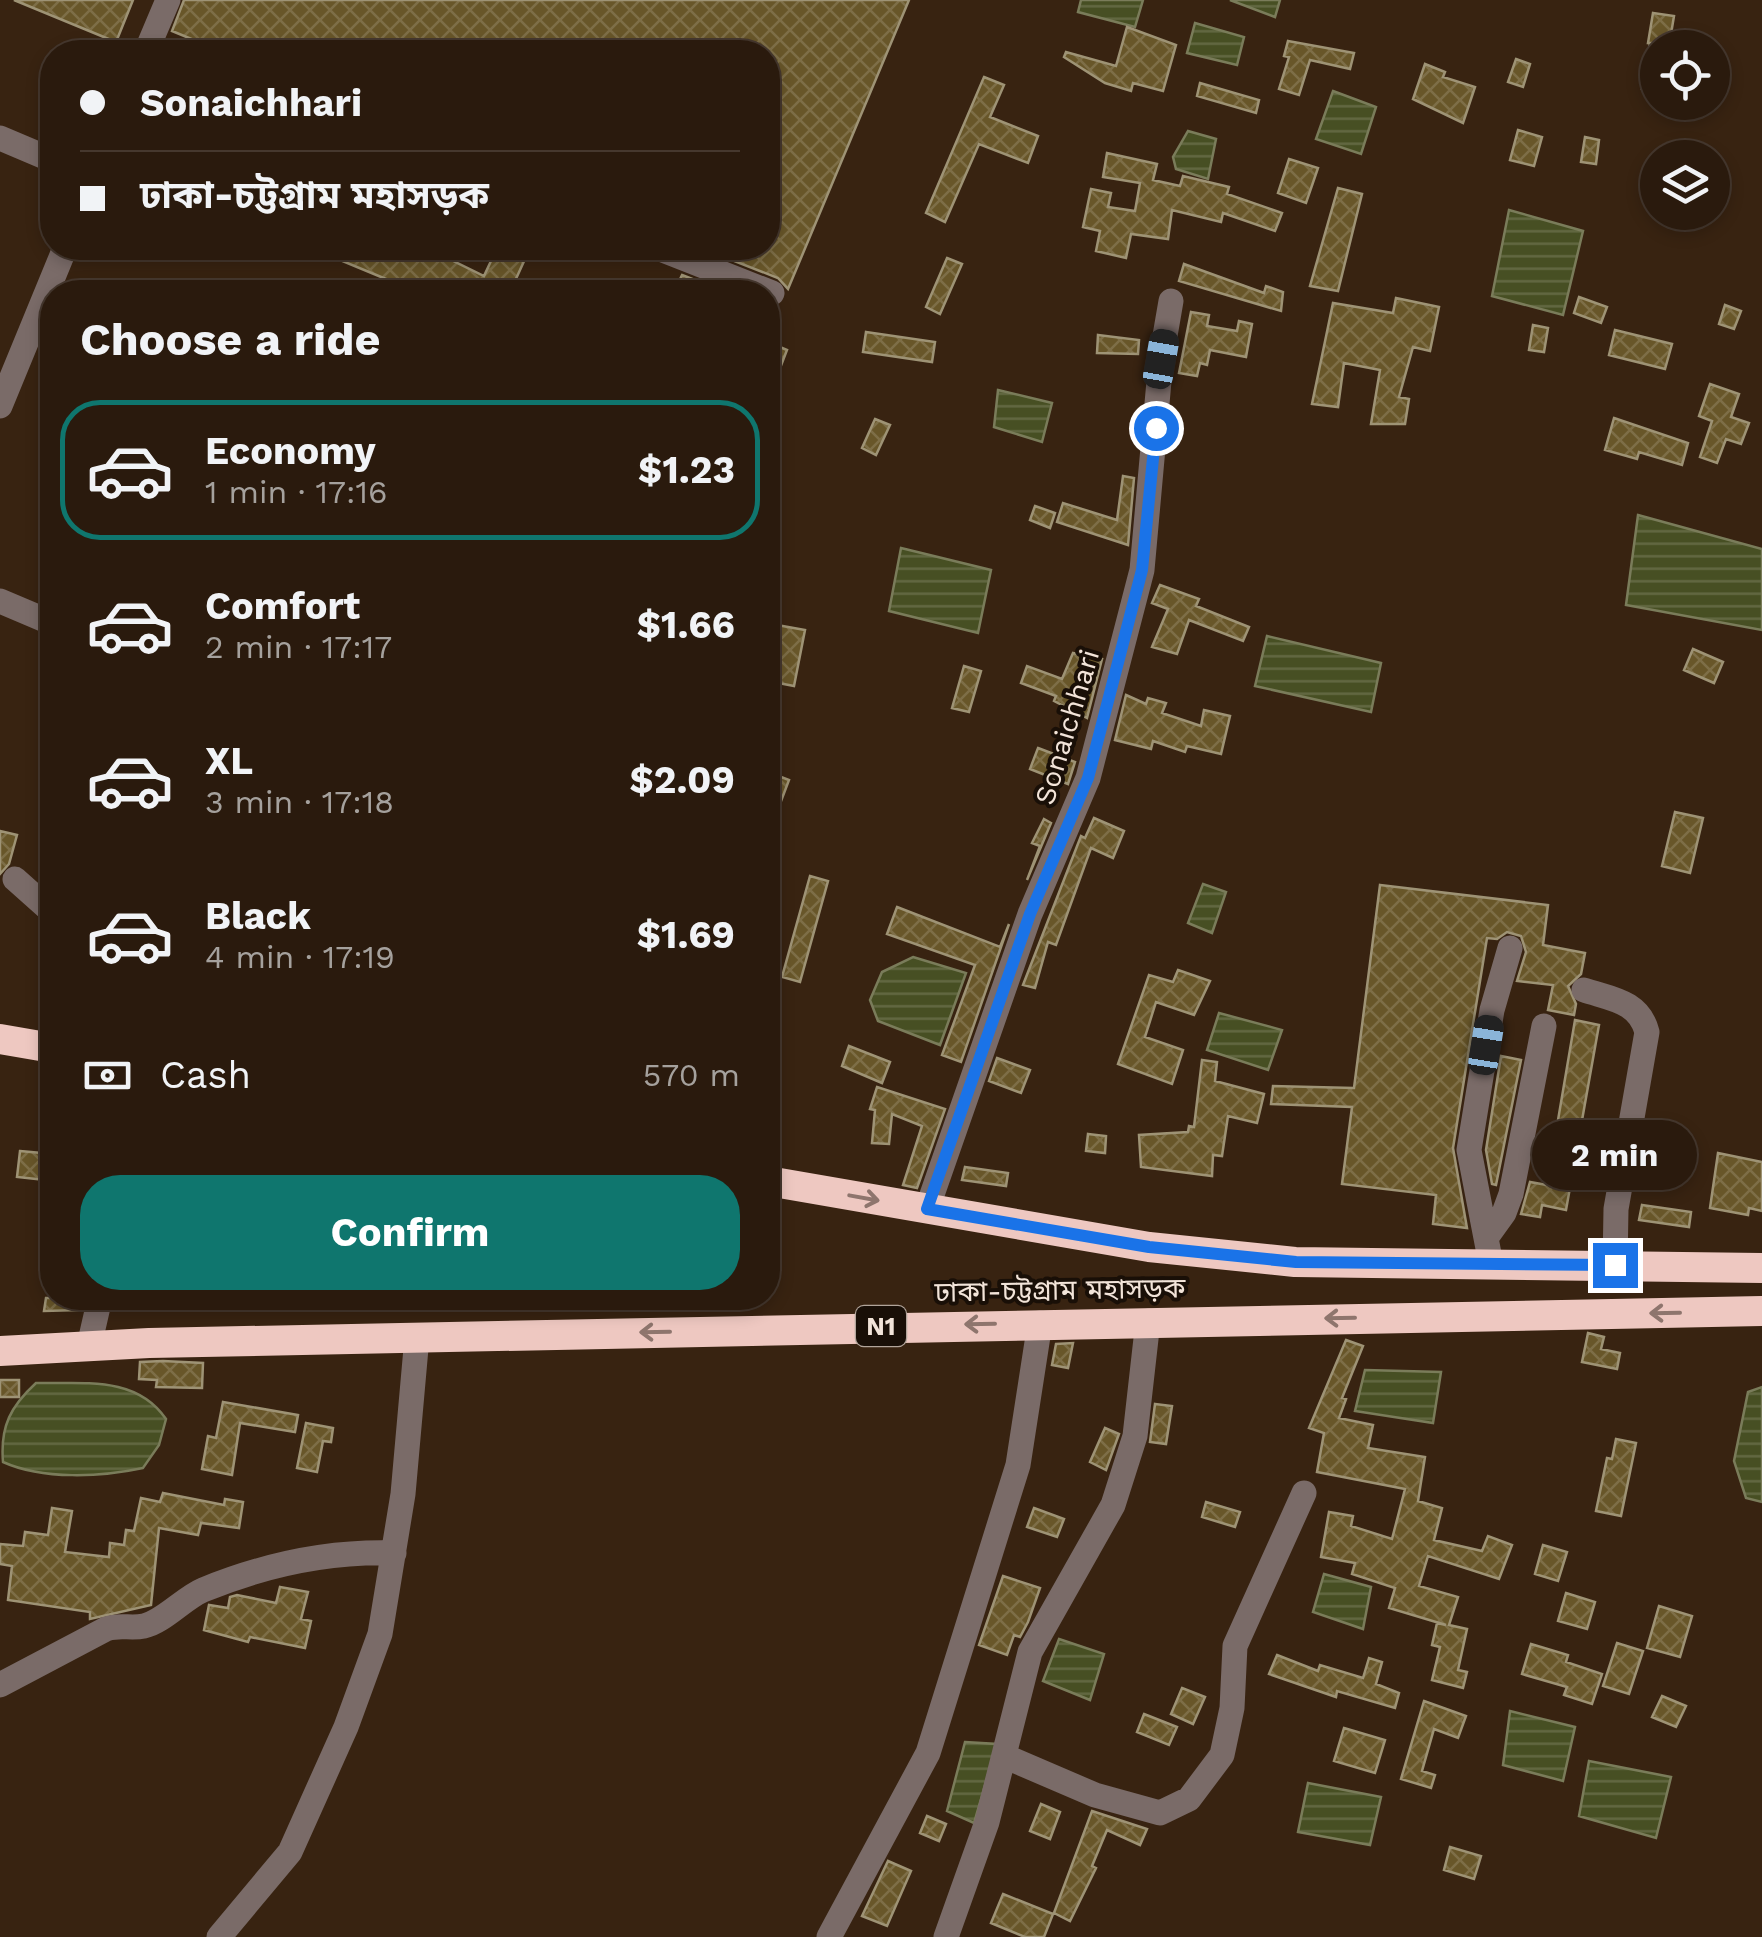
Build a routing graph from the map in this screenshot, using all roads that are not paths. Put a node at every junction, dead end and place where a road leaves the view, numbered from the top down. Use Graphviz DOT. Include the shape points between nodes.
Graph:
graph roads {
  1 [pos="168,0"];
  2 [pos="157,40"];
  3 [pos="0,138"];
  4 [pos="40,155"];
  5 [pos="688,260"];
  6 [pos="739,280"];
  7 [pos="1171,300"];
  8 [pos="40,309"];
  9 [pos="0,406"];
  10 [pos="0,601"];
  11 [pos="40,619"];
  12 [pos="15,878"];
  13 [pos="40,901"];
  14 [pos="1510,948"];
  15 [pos="1584,990"];
  16 [pos="1544,1026"];
  17 [pos="0,1039"];
  18 [pos="40,1046"];
  19 [pos="780,1183"];
  20 [pos="927,1209"];
  21 [pos="1488,1251"];
  22 [pos="1615,1265"];
  23 [pos="1760,1268"];
  24 [pos="97,1310"];
  25 [pos="1760,1311"];
  26 [pos="1040,1322"];
  27 [pos="1148,1322"];
  28 [pos="417,1337"];
  29 [pos="88,1346"];
  30 [pos="0,1351"];
  31 [pos="1304,1493"];
  32 [pos="394,1553"];
  33 [pos="0,1686"];
  34 [pos="1004,1756"];
  35 [pos="220,1937"];
  36 [pos="829,1937"];
  37 [pos="946,1937"];
  1 -- 2 [label="street"];
  3 -- 4 [label="street"];
  5 -- 6 [label="street"];
  7 -- 20 [label="street, Sonaichhari" via="1142,570 1088,778 1030,914"];
  8 -- 9 [label="street"];
  10 -- 11 [label="street"];
  12 -- 13 [label="street"];
  14 -- 21 [label="street" via="1492,1010 1468,1150"];
  15 -- 22 [label="street" via="1634,1007 1647,1032 1616,1209"];
  16 -- 21 [label="street" via="1511,1194"];
  17 -- 18 [label="highway"];
  19 -- 20 [label="highway, ঢাকা-চট্টগ্রাম মহাসড়ক, one-way"];
  20 -- 21 [label="highway, ঢাকা-চট্টগ্রাম মহাসড়ক" via="1149,1247 1296,1262"];
  21 -- 22 [label="highway, ঢাকা-চট্টগ্রাম মহাসড়ক"];
  22 -- 23 [label="highway, ঢাকা-চট্টগ্রাম মহাসড়ক"];
  23 -- 25 [label="highway"];
  24 -- 29 [label="street"];
  25 -- 27 [label="highway, ঢাকা-চট্টগ্রাম মহাসড়ক / N1, one-way"];
  26 -- 27 [label="highway, ঢাকা-চট্টগ্রাম মহাসড়ক / N1"];
  26 -- 28 [label="highway, ঢাকা-চট্টগ্রাম মহাসড়ক / N1, one-way"];
  26 -- 36 [label="street" via="1018,1465 928,1752"];
  27 -- 34 [label="street" via="1135,1436 1113,1505 1030,1652"];
  28 -- 29 [label="highway, ঢাকা-চট্টগ্রাম মহাসড়ক / N1"];
  28 -- 32 [label="street"];
  29 -- 30 [label="highway, ঢাকা-চট্টগ্রাম মহাসড়ক / N1"];
  31 -- 34 [label="street" via="1235,1646 1222,1755 1189,1799 1160,1814"];
  32 -- 33 [label="street" via="351,1552 253,1573 201,1591 148,1626 106,1628"];
  32 -- 35 [label="street" via="380,1634 290,1852"];
  34 -- 37 [label="street"];
}
